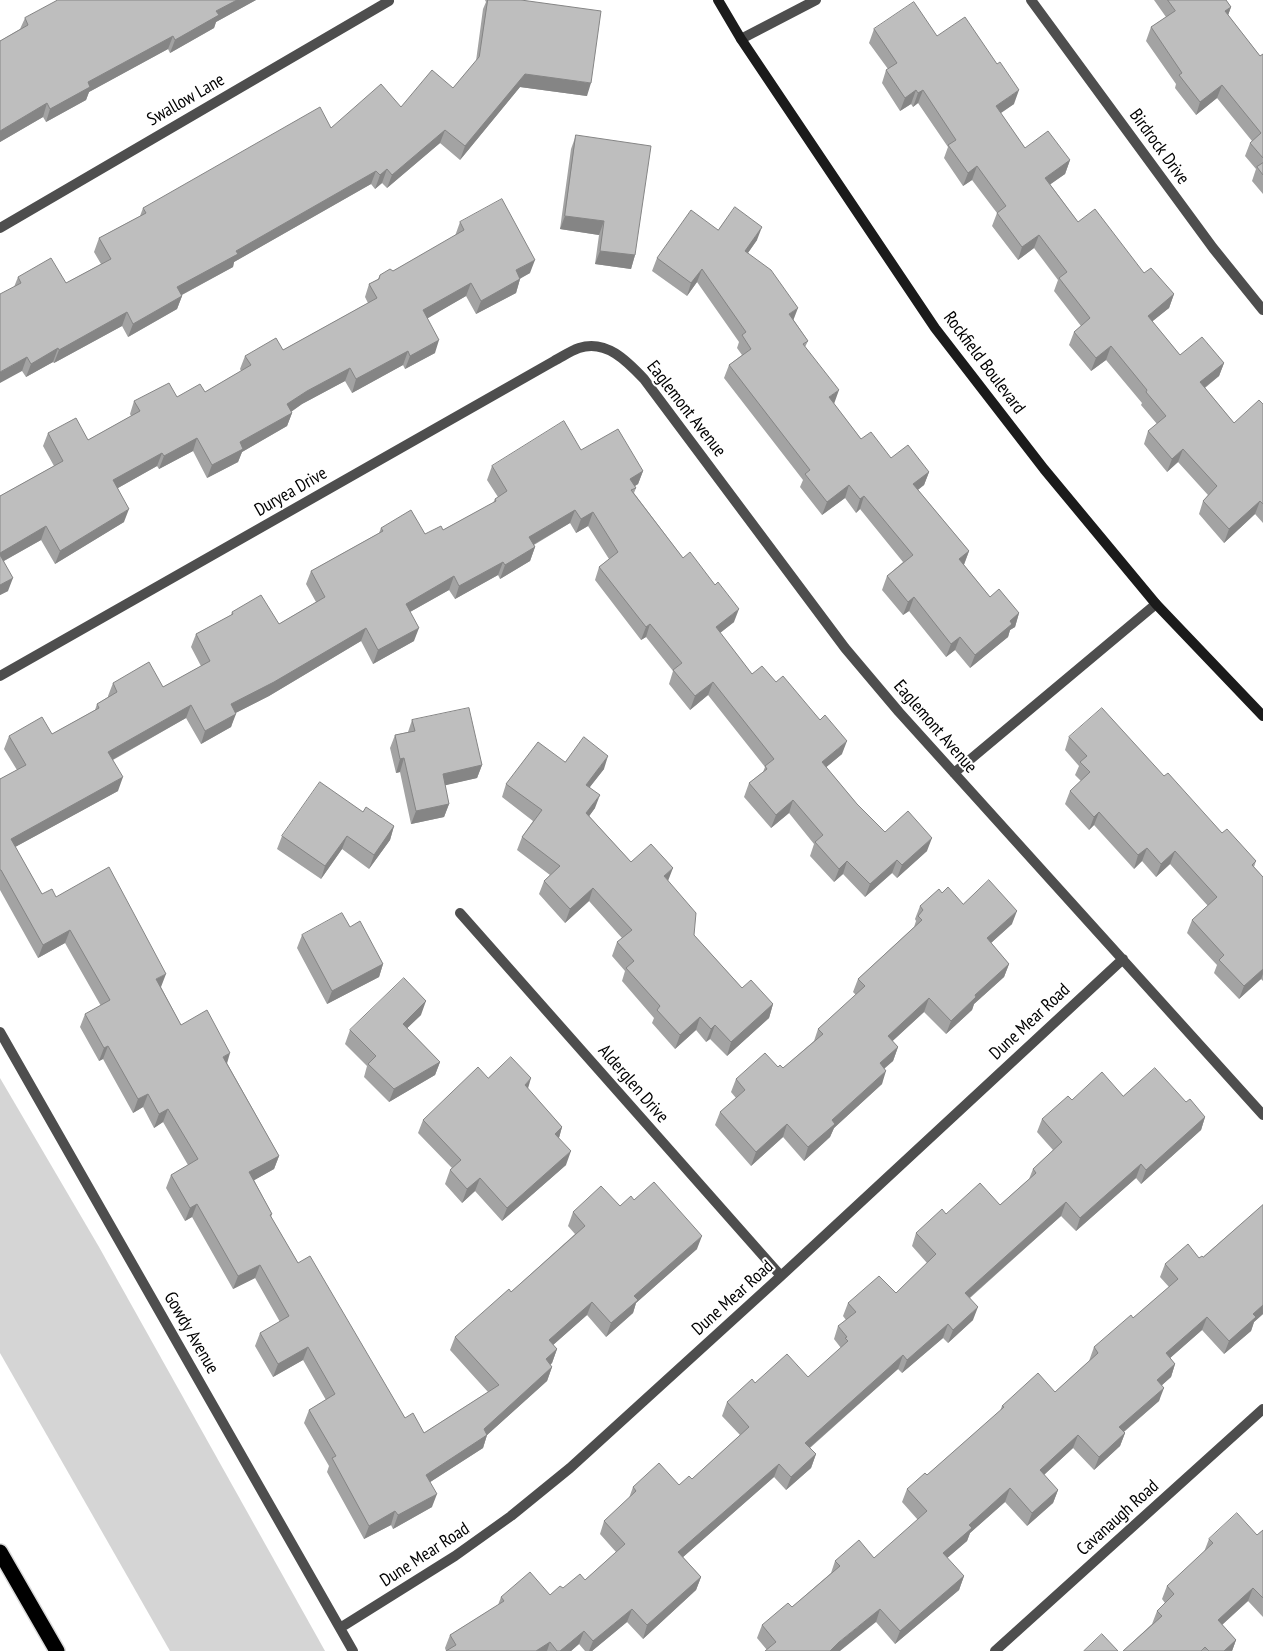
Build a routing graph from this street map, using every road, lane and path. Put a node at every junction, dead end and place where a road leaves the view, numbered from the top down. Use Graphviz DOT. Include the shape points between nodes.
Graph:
graph roads {
  1 [pos="718,0"];
  2 [pos="816,0"];
  3 [pos="1032,0"];
  4 [pos="389,1"];
  5 [pos="742,39"];
  6 [pos="0,228"];
  7 [pos="1263,310"];
  8 [pos="602,348"];
  9 [pos="1156,604"];
  10 [pos="0,676"];
  11 [pos="1263,716"];
  12 [pos="954,773"];
  13 [pos="460,912"];
  14 [pos="1122,959"];
  15 [pos="0,1032"];
  16 [pos="1263,1115"];
  17 [pos="781,1276"];
  18 [pos="1263,1409"];
  19 [pos="0,1552"];
  20 [pos="340,1628"];
  21 [pos="57,1651"];
  22 [pos="353,1651"];
  23 [pos="995,1651"];
  1 -- 5 [label="main road, Rockfield Boulevard"];
  2 -- 5 [label="street"];
  3 -- 7 [label="street, Birdrock Drive" via="1213,248"];
  4 -- 6 [label="street, Swallow Lane"];
  5 -- 9 [label="main road, Rockfield Boulevard" via="935,328 1044,469"];
  8 -- 10 [label="street, Duryea Drive" via="580,348 554,361"];
  8 -- 12 [label="street, Eaglemont Avenue" via="624,358 644,379 845,648"];
  9 -- 11 [label="main road, Rockfield Boulevard"];
  9 -- 12 [label="street"];
  12 -- 14 [label="street, Eaglemont Avenue"];
  13 -- 17 [label="street, Alderglen Drive"];
  14 -- 16 [label="street, Eaglemont Avenue"];
  14 -- 17 [label="street, Dune Mear Road"];
  15 -- 20 [label="street, Gowdy Avenue"];
  17 -- 20 [label="street, Dune Mear Road" via="542,1492 455,1556"];
  18 -- 23 [label="street, Cavanaugh Road"];
  19 -- 21 [label="highway"];
  20 -- 22 [label="street, Gowdy Avenue"];
}
